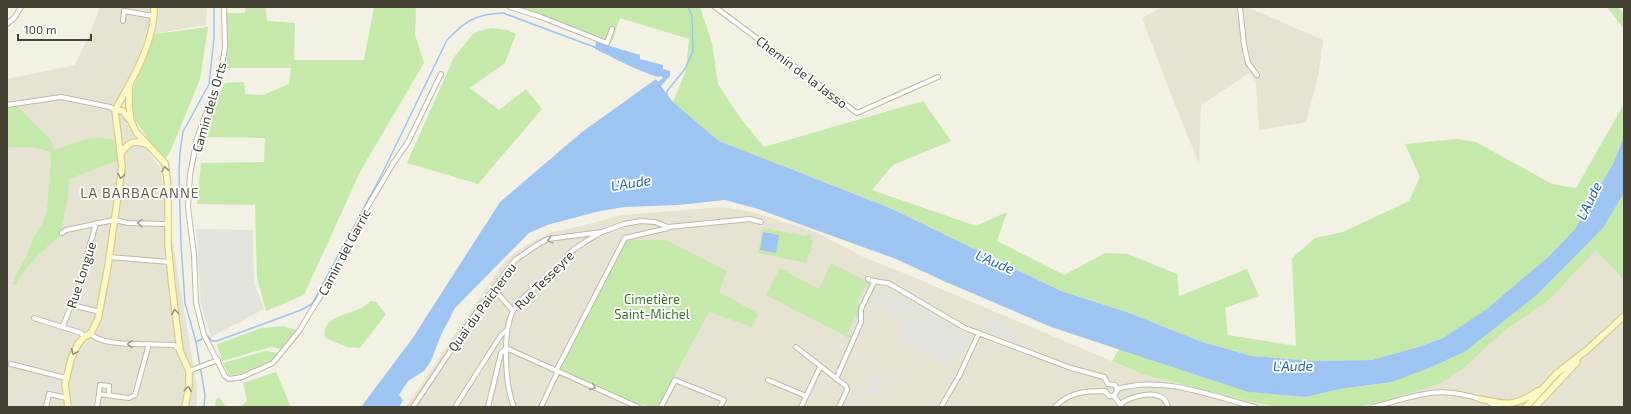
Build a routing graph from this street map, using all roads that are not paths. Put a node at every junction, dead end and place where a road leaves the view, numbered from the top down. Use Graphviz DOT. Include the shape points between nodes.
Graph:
graph roads {
  1 [pos="21,7"];
  2 [pos="154,7"];
  3 [pos="224,7"];
  4 [pos="510,7"];
  5 [pos="715,7"];
  6 [pos="1240,7"];
  7 [pos="523,9"];
  8 [pos="154,16"];
  9 [pos="123,21"];
  10 [pos="7,24"];
  11 [pos="612,30"];
  12 [pos="441,74"];
  13 [pos="1257,75"];
  14 [pos="938,77"];
  15 [pos="129,87"];
  16 [pos="129,97"];
  17 [pos="7,105"];
  18 [pos="115,110"];
  19 [pos="131,121"];
  20 [pos="146,144"];
  21 [pos="121,154"];
  22 [pos="114,220"];
  23 [pos="761,222"];
  24 [pos="96,223"];
  25 [pos="167,224"];
  26 [pos="668,228"];
  27 [pos="602,232"];
  28 [pos="62,233"];
  29 [pos="109,257"];
  30 [pos="170,262"];
  31 [pos="868,279"];
  32 [pos="874,282"];
  33 [pos="494,289"];
  34 [pos="72,305"];
  35 [pos="513,311"];
  36 [pos="100,312"];
  37 [pos="1624,316"];
  38 [pos="34,318"];
  39 [pos="63,326"];
  40 [pos="507,330"];
  41 [pos="91,333"];
  42 [pos="979,333"];
  43 [pos="84,337"];
  44 [pos="149,344"];
  45 [pos="210,347"];
  46 [pos="796,347"];
  47 [pos="506,348"];
  48 [pos="1587,350"];
  49 [pos="180,351"];
  50 [pos="218,360"];
  51 [pos="11,364"];
  52 [pos="820,367"];
  53 [pos="191,371"];
  54 [pos="557,371"];
  55 [pos="66,378"];
  56 [pos="836,379"];
  57 [pos="768,380"];
  58 [pos="1108,384"];
  59 [pos="1547,384"];
  60 [pos="1117,389"];
  61 [pos="1104,391"];
  62 [pos="99,394"];
  63 [pos="109,395"];
  64 [pos="806,396"];
  65 [pos="1114,396"];
  66 [pos="66,398"];
  67 [pos="1480,399"];
  68 [pos="942,405"];
  69 [pos="1121,406"];
  70 [pos="46,407"];
  71 [pos="68,407"];
  72 [pos="98,407"];
  73 [pos="185,407"];
  74 [pos="413,407"];
  75 [pos="455,407"];
  76 [pos="488,407"];
  77 [pos="514,407"];
  78 [pos="541,407"];
  79 [pos="638,407"];
  80 [pos="661,407"];
  81 [pos="720,407"];
  82 [pos="801,407"];
  83 [pos="839,407"];
  84 [pos="1055,407"];
  85 [pos="1168,407"];
  86 [pos="1255,407"];
  87 [pos="1373,407"];
  88 [pos="1486,407"];
  89 [pos="1500,407"];
  90 [pos="1526,407"];
  91 [pos="1535,407"];
  1 -- 10 [label="street"];
  2 -- 8 [label="main road"];
  3 -- 45 [label="street, Camin dels Orts" via="225,48 220,76 197,138 190,175 188,207 196,303 204,335"];
  4 -- 7 [label="street"];
  5 -- 14 [label="street, Chemin de la Jasso" via="857,113"];
  6 -- 13 [label="street" via="1248,63"];
  7 -- 11 [label="street" via="607,43"];
  8 -- 9 [label="street" via="124,11"];
  8 -- 15 [label="main road" via="151,31"];
  12 -- 50 [label="street, Camin del Garric" via="408,142 365,210 336,271 287,347 273,363 233,379 225,376"];
  15 -- 16 [label="main road"];
  15 -- 18 [label="main road"];
  16 -- 18 [label="main road" via="122,107"];
  16 -- 19 [label="main road"];
  17 -- 18 [label="street" via="61,97"];
  18 -- 19 [label="main road" via="123,111"];
  18 -- 21 [label="main road"];
  19 -- 20 [label="main road"];
  20 -- 21 [label="main road" via="132,142"];
  25 -- 20 [label="main road, one-way" via="168,187 165,164"];
  21 -- 22 [label="main road, one-way" via="122,167"];
  22 -- 24 [label="street"];
  25 -- 22 [label="street, one-way"];
  22 -- 29 [label="main road"];
  23 -- 26 [label="street, Quai du Paicherou" via="750,219"];
  24 -- 28 [label="street"];
  24 -- 34 [label="street, Rue Longue" via="87,261"];
  25 -- 30 [label="main road"];
  26 -- 27 [label="street, Quai du Paicherou" via="655,222 641,221"];
  26 -- 54 [label="street" via="626,238"];
  27 -- 33 [label="street, Quai du Paicherou, one-way" via="548,239 515,260"];
  27 -- 35 [label="street, Rue Tesseyre" via="577,245 556,271 524,298"];
  29 -- 30 [label="street"];
  29 -- 36 [label="main road"];
  49 -- 30 [label="main road, one-way"];
  31 -- 32 [label="street"];
  32 -- 42 [label="street" via="888,283 956,324"];
  32 -- 56 [label="street" via="860,309 861,322"];
  33 -- 35 [label="street"];
  33 -- 74 [label="street, Quai du Paicherou"];
  34 -- 36 [label="street"];
  34 -- 39 [label="street, Rue Longue"];
  35 -- 40 [label="street, Rue Tesseyre"];
  36 -- 41 [label="main road"];
  37 -- 48 [label="main road"];
  38 -- 39 [label="street"];
  39 -- 43 [label="street" via="81,333"];
  40 -- 47 [label="street, Rue Tesseyre"];
  40 -- 75 [label="street" via="501,335"];
  41 -- 43 [label="main road"];
  44 -- 41 [label="street, one-way" via="118,343 98,339"];
  42 -- 58 [label="street" via="1071,368 1104,377"];
  42 -- 68 [label="street"];
  43 -- 55 [label="main road, one-way" via="75,349"];
  44 -- 49 [label="street" via="174,344"];
  44 -- 63 [label="street" via="135,395 129,398"];
  45 -- 50 [label="street, Camin del Garric"];
  46 -- 52 [label="street"];
  47 -- 54 [label="street"];
  47 -- 76 [label="street" via="501,353"];
  47 -- 77 [label="street, Rue Tesseyre" via="510,396"];
  48 -- 59 [label="main road"];
  48 -- 91 [label="main road"];
  49 -- 53 [label="main road"];
  50 -- 53 [label="street"];
  51 -- 55 [label="street"];
  52 -- 56 [label="street"];
  52 -- 64 [label="street"];
  73 -- 53 [label="main road, one-way"];
  54 -- 78 [label="street"];
  54 -- 79 [label="street, one-way"];
  55 -- 66 [label="main road"];
  56 -- 83 [label="street" via="846,386 847,390"];
  57 -- 64 [label="street"];
  58 -- 60 [label="street" via="1115,385"];
  58 -- 61 [label="street"];
  59 -- 67 [label="main road" via="1526,399 1515,402 1504,404"];
  59 -- 90 [label="main road"];
  60 -- 65 [label="street"];
  60 -- 86 [label="street" via="1134,385 1184,388"];
  61 -- 65 [label="street" via="1109,396"];
  61 -- 84 [label="street" via="1072,395"];
  62 -- 63 [label="street"];
  62 -- 63 [label="street" via="100,385 109,386"];
  62 -- 72 [label="street"];
  64 -- 82 [label="street"];
  65 -- 69 [label="street"];
  66 -- 70 [label="street" via="49,394"];
  66 -- 71 [label="main road"];
  67 -- 87 [label="street" via="1448,391 1432,392"];
  67 -- 88 [label="main road"];
  67 -- 89 [label="street"];
  69 -- 85 [label="street" via="1125,401 1142,394 1161,397"];
  80 -- 81 [label="street" via="675,380 724,400"];
}
